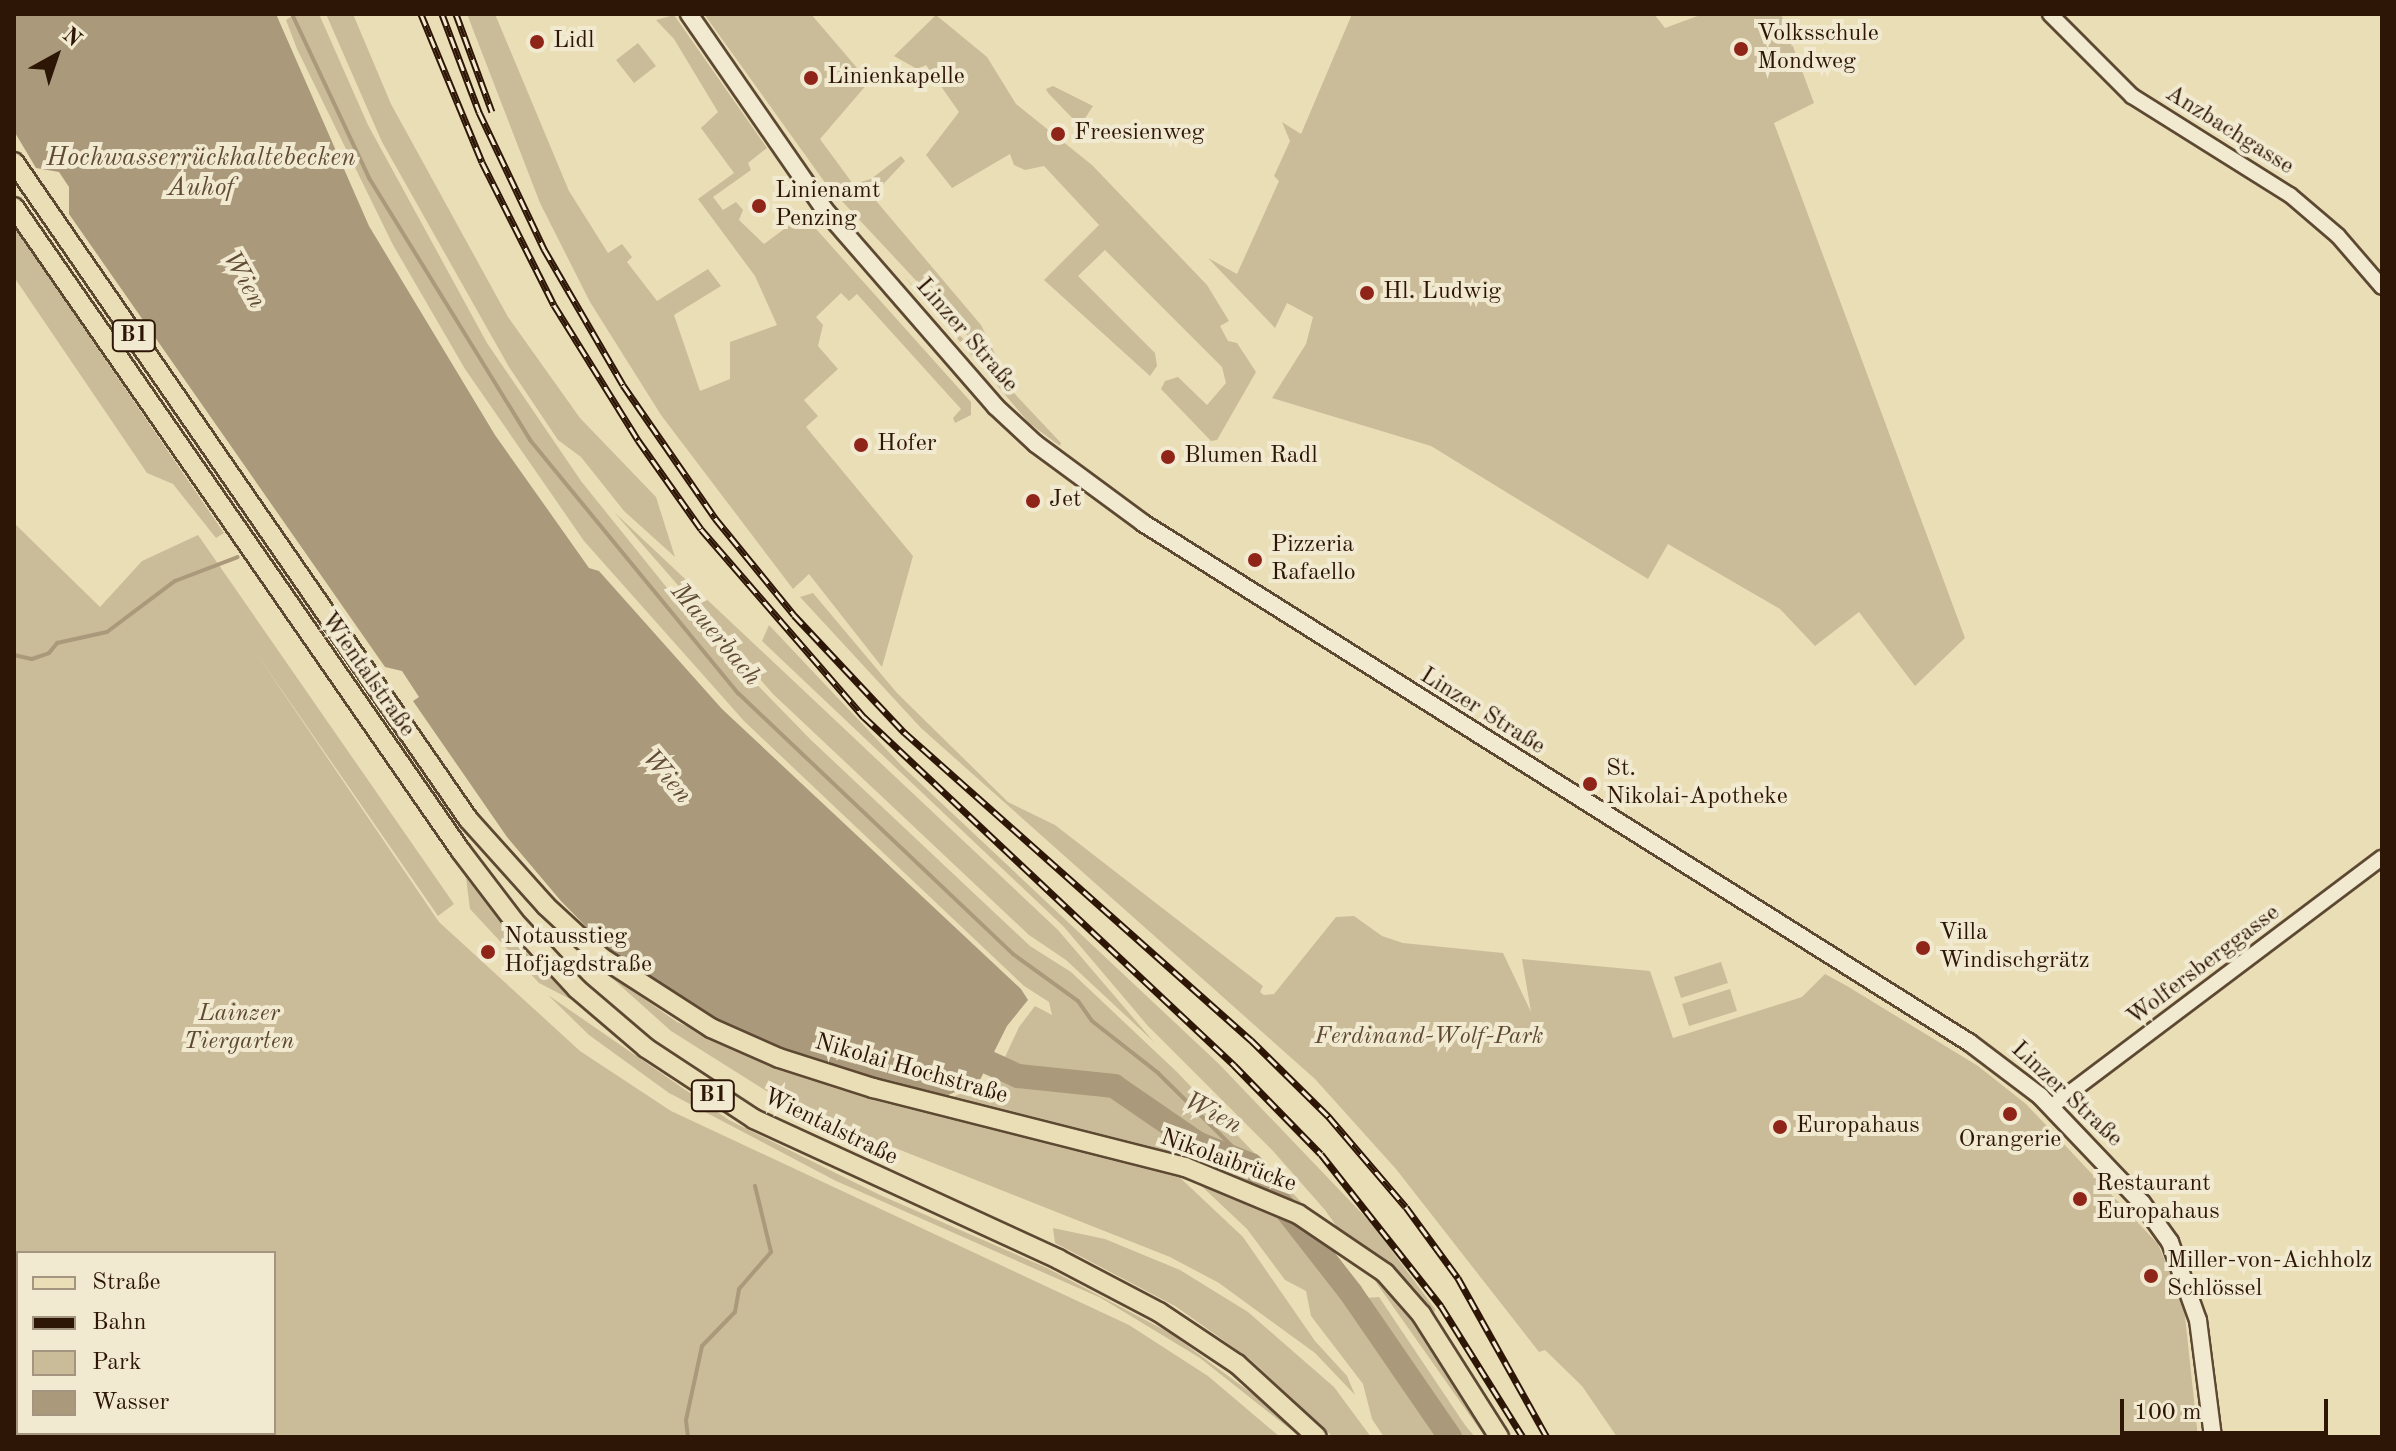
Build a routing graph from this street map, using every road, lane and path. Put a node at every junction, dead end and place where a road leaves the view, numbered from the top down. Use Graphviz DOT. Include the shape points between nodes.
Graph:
graph roads {
  1 [pos="689,14"];
  2 [pos="2050,14"];
  3 [pos="14,162"];
  4 [pos="14,207"];
  5 [pos="2382,287"];
  6 [pos="2382,858"];
  7 [pos="779,1058"];
  8 [pos="2051,1107"];
  9 [pos="1031,1128"];
  10 [pos="1317,1437"];
  11 [pos="1499,1437"];
  12 [pos="2213,1437"];
  1 -- 8 [label="main road, Linzer Straße" via="824,209 995,406 1036,444 1126,511 1447,718 1980,1049"];
  2 -- 5 [label="street, Anzbachgasse" via="2132,96 2290,195 2338,236"];
  3 -- 7 [label="main road, Wientalstraße / B1" via="468,819 546,906 601,957 660,998"];
  4 -- 10 [label="main road, Wientalstraße / B1" via="489,891 608,1017 685,1077 754,1119 1058,1259 1159,1312 1237,1364"];
  6 -- 8 [label="street, Wolfersberggasse"];
  7 -- 9 [label="main road, Nikolai Hochstraße / B1"];
  8 -- 12 [label="main road, Linzer Straße" via="2142,1203 2170,1242 2198,1320"];
  9 -- 11 [label="main road, Nikolaibrücke / B1" via="1197,1171 1298,1214 1344,1242 1385,1273 1421,1314"];
}
